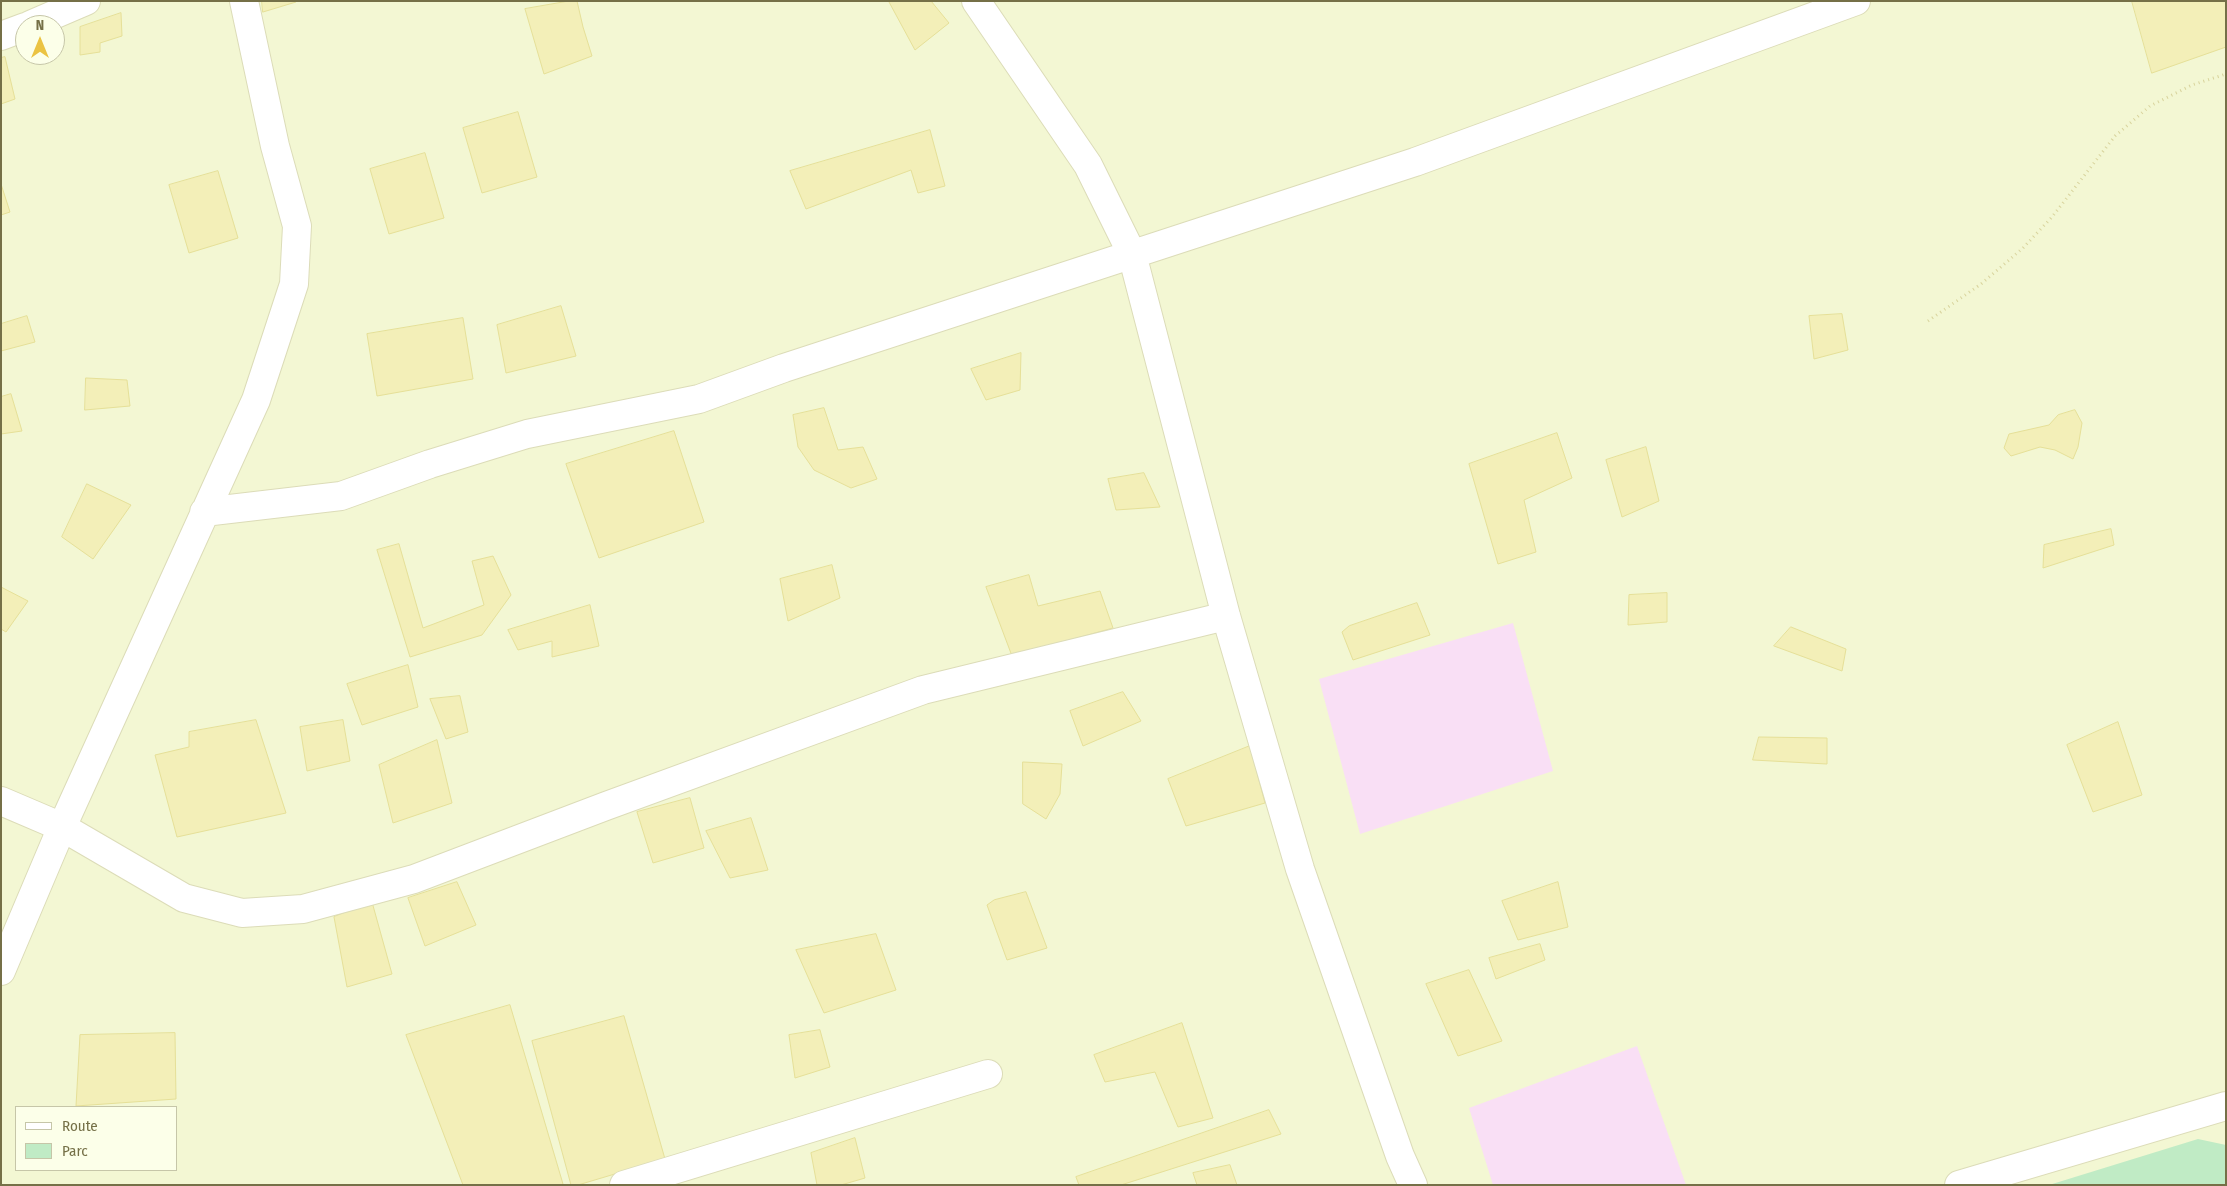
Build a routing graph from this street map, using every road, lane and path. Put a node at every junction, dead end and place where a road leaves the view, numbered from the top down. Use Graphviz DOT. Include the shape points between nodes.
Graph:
graph roads {
  1 [pos="86,1"];
  2 [pos="244,1"];
  3 [pos="976,1"];
  4 [pos="1856,1"];
  5 [pos="53,15"];
  6 [pos="15,31"];
  7 [pos="1,36"];
  8 [pos="2226,74"];
  9 [pos="1132,254"];
  10 [pos="1928,321"];
  11 [pos="204,512"];
  12 [pos="1226,616"];
  13 [pos="1,801"];
  14 [pos="62,827"];
  15 [pos="1,971"];
  16 [pos="988,1074"];
  17 [pos="2226,1106"];
  18 [pos="624,1185"];
  19 [pos="1413,1185"];
  20 [pos="1959,1185"];
  1 -- 5 [label="street"];
  2 -- 11 [label="street" via="275,146 298,226 294,284 256,400"];
  3 -- 9 [label="street" via="1088,166"];
  4 -- 9 [label="street" via="1415,162"];
  6 -- 7 [label="street"];
  8 -- 10 [label="path" via="2192,85 2150,106 2115,136 2052,217 2023,248 1981,284"];
  9 -- 11 [label="street" via="699,399 527,434 341,496"];
  9 -- 12 [label="street"];
  11 -- 14 [label="street"];
  12 -- 14 [label="street" via="923,690 414,879 303,909 242,913 184,898"];
  12 -- 19 [label="street" via="1300,869"];
  13 -- 14 [label="street"];
  14 -- 15 [label="street"];
  16 -- 18 [label="street"];
  17 -- 20 [label="street"];
}
